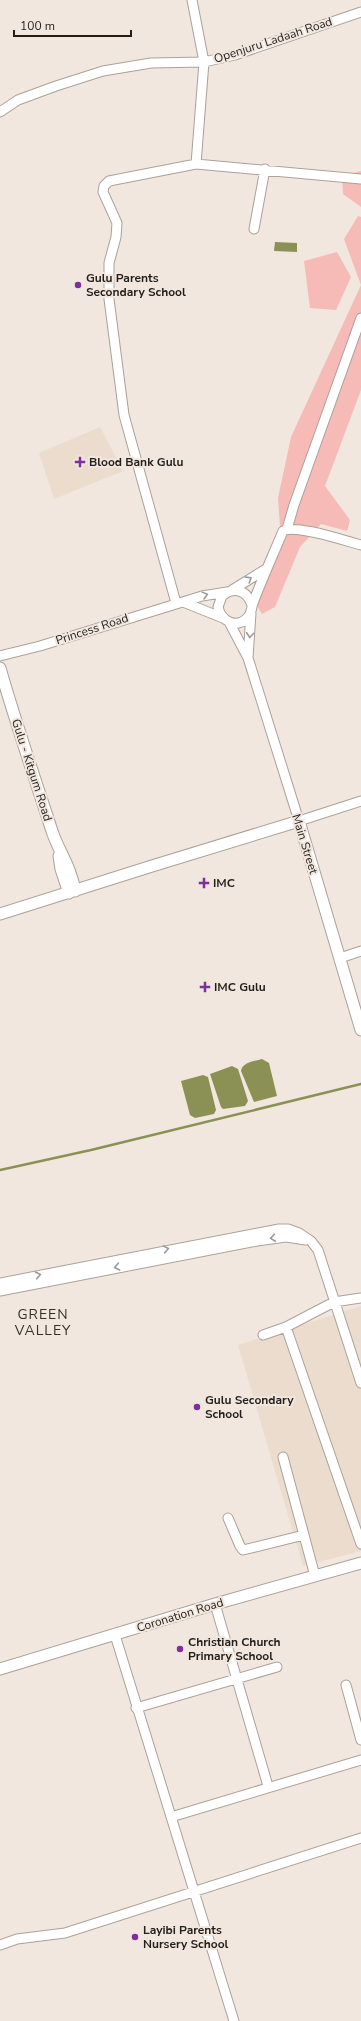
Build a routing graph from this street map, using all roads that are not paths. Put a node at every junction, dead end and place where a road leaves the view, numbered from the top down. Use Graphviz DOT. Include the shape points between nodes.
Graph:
graph roads {
  1 [pos="192,0"];
  2 [pos="361,12"];
  3 [pos="204,62"];
  4 [pos="0,112"];
  5 [pos="196,164"];
  6 [pos="265,169"];
  7 [pos="361,180"];
  8 [pos="254,229"];
  9 [pos="361,318"];
  10 [pos="287,529"];
  11 [pos="361,545"];
  12 [pos="266,569"];
  13 [pos="230,591"];
  14 [pos="180,603"];
  15 [pos="251,609"];
  16 [pos="226,620"];
  17 [pos="0,656"];
  18 [pos="248,658"];
  19 [pos="0,668"];
  20 [pos="361,802"];
  21 [pos="298,821"];
  22 [pos="66,871"];
  23 [pos="91,886"];
  24 [pos="72,892"];
  25 [pos="52,898"];
  26 [pos="0,914"];
  27 [pos="361,950"];
  28 [pos="340,958"];
  29 [pos="361,1030"];
  30 [pos="311,1241"];
  31 [pos="0,1282"];
  32 [pos="0,1291"];
  33 [pos="361,1298"];
  34 [pos="334,1302"];
  35 [pos="286,1327"];
  36 [pos="263,1335"];
  37 [pos="361,1383"];
  38 [pos="283,1457"];
  39 [pos="228,1518"];
  40 [pos="304,1535"];
  41 [pos="361,1544"];
  42 [pos="361,1563"];
  43 [pos="315,1576"];
  44 [pos="214,1604"];
  45 [pos="115,1635"];
  46 [pos="277,1667"];
  47 [pos="0,1669"];
  48 [pos="236,1679"];
  49 [pos="346,1685"];
  50 [pos="136,1708"];
  51 [pos="361,1740"];
  52 [pos="361,1760"];
  53 [pos="268,1786"];
  54 [pos="171,1817"];
  55 [pos="361,1838"];
  56 [pos="195,1892"];
  57 [pos="0,1945"];
  58 [pos="234,2021"];
  1 -- 3 [label="street"];
  2 -- 3 [label="street, Openjuru Ladaah Road" via="235,55"];
  3 -- 4 [label="street, Openjuru Ladaah Road" via="151,63 103,72 18,100"];
  3 -- 5 [label="street"];
  5 -- 6 [label="street"];
  5 -- 14 [label="street" via="109,181 103,192 117,223 109,263 109,299 124,415"];
  6 -- 7 [label="street"];
  6 -- 8 [label="street"];
  9 -- 10 [label="street"];
  10 -- 11 [label="street" via="302,530"];
  10 -- 12 [label="street" via="283,531"];
  13 -- 12 [label="street, one-way"];
  12 -- 15 [label="street"];
  14 -- 13 [label="street, Princess Road, one-way"];
  13 -- 15 [label="street" via="239,590 246,593"];
  13 -- 16 [label="street" via="219,601 218,607"];
  14 -- 16 [label="street"];
  14 -- 17 [label="street, Princess Road"];
  15 -- 16 [label="street" via="248,618 239,623"];
  15 -- 18 [label="street, one-way"];
  16 -- 18 [label="street"];
  18 -- 21 [label="street, Main Street"];
  19 -- 22 [label="main road, Gulu - Kitgum Road"];
  20 -- 21 [label="street"];
  21 -- 23 [label="main road"];
  21 -- 28 [label="main road, Main Street"];
  22 -- 23 [label="main road"];
  22 -- 24 [label="main road, Gulu - Kitgum Road"];
  22 -- 25 [label="main road"];
  23 -- 24 [label="main road"];
  24 -- 25 [label="main road"];
  25 -- 26 [label="main road"];
  27 -- 28 [label="street"];
  28 -- 29 [label="main road, Main Street"];
  31 -- 30 [label="street, one-way" via="279,1229 292,1230"];
  30 -- 32 [label="street, one-way" via="286,1237 264,1240"];
  30 -- 34 [label="street" via="321,1257"];
  33 -- 34 [label="street"];
  34 -- 35 [label="street"];
  34 -- 37 [label="street"];
  35 -- 36 [label="street"];
  35 -- 41 [label="street"];
  38 -- 40 [label="street"];
  39 -- 40 [label="street" via="244,1550"];
  40 -- 43 [label="street"];
  42 -- 43 [label="main road, Coronation Road"];
  43 -- 44 [label="main road, Coronation Road"];
  44 -- 45 [label="main road, Coronation Road"];
  44 -- 48 [label="street"];
  45 -- 47 [label="main road, Coronation Road"];
  45 -- 50 [label="street"];
  46 -- 48 [label="street"];
  48 -- 50 [label="street"];
  48 -- 53 [label="street"];
  49 -- 51 [label="street"];
  50 -- 54 [label="street"];
  52 -- 53 [label="street"];
  53 -- 54 [label="street"];
  54 -- 56 [label="street"];
  55 -- 56 [label="street"];
  56 -- 57 [label="street" via="65,1933 17,1939"];
  56 -- 58 [label="street"];
}
